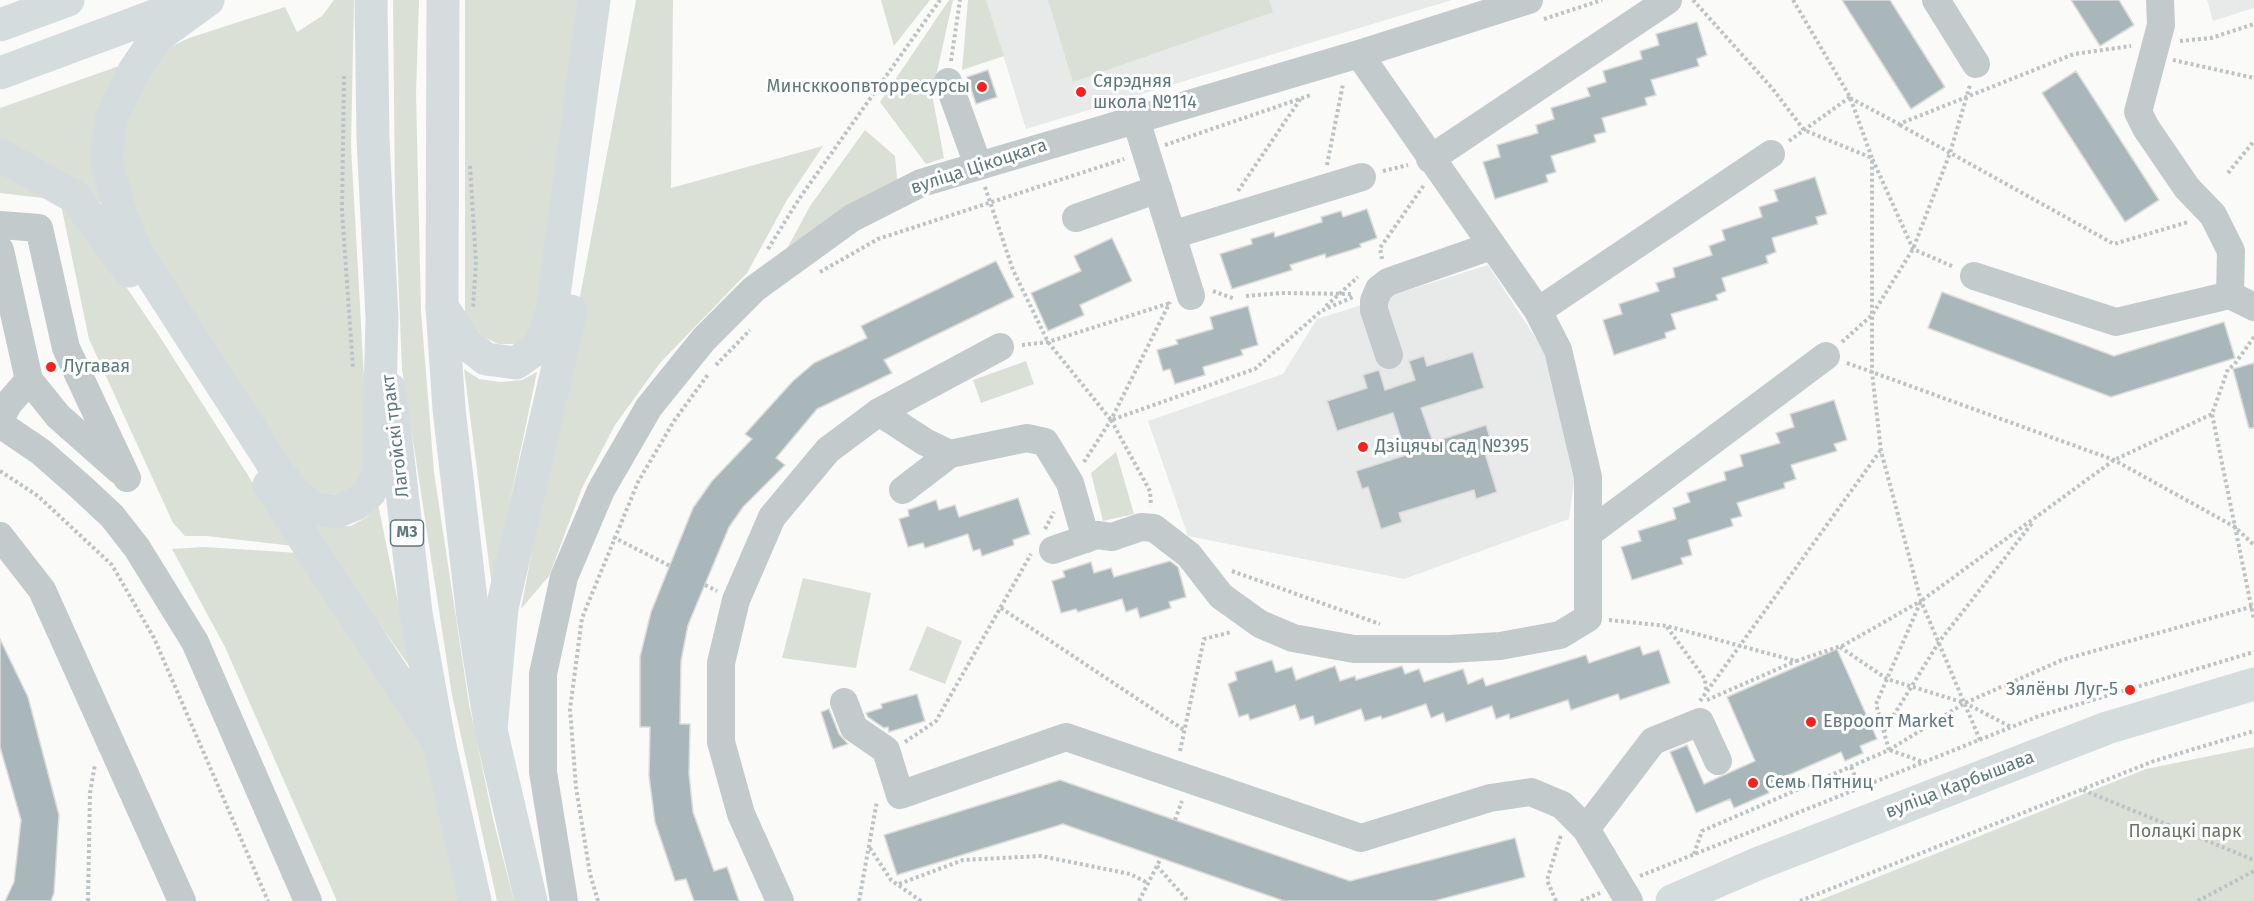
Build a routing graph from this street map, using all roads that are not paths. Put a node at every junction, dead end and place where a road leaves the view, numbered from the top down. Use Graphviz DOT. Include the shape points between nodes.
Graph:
graph roads {
  1 [pos="68,0"];
  2 [pos="198,0"];
  3 [pos="208,0"];
  4 [pos="371,0"];
  5 [pos="442,0"];
  6 [pos="594,0"];
  7 [pos="615,0"];
  8 [pos="1668,0"];
  9 [pos="1936,0"];
  10 [pos="2160,0"];
  11 [pos="1534,10"];
  12 [pos="0,25"];
  13 [pos="1366,64"];
  14 [pos="1976,64"];
  15 [pos="0,73"];
  16 [pos="948,82"];
  17 [pos="1136,120"];
  18 [pos="1771,154"];
  19 [pos="0,155"];
  20 [pos="1433,163"];
  21 [pos="978,165"];
  22 [pos="1362,177"];
  23 [pos="1158,189"];
  24 [pos="1076,218"];
  25 [pos="0,225"];
  26 [pos="1172,235"];
  27 [pos="1491,246"];
  28 [pos="0,250"];
  29 [pos="1974,276"];
  30 [pos="1180,299"];
  31 [pos="2242,301"];
  32 [pos="442,307"];
  33 [pos="1538,311"];
  34 [pos="382,318"];
  35 [pos="1000,347"];
  36 [pos="1389,355"];
  37 [pos="1826,356"];
  38 [pos="29,380"];
  39 [pos="879,412"];
  40 [pos="0,419"];
  41 [pos="0,424"];
  42 [pos="950,454"];
  43 [pos="903,490"];
  44 [pos="1589,533"];
  45 [pos="0,536"];
  46 [pos="1086,540"];
  47 [pos="1043,544"];
  48 [pos="2254,684"];
  49 [pos="844,702"];
  50 [pos="491,730"];
  51 [pos="440,746"];
  52 [pos="1718,761"];
  53 [pos="1577,820"];
  54 [pos="1624,892"];
  55 [pos="182,901"];
  56 [pos="308,901"];
  57 [pos="475,901"];
  58 [pos="531,901"];
  59 [pos="564,901"];
  60 [pos="780,901"];
  61 [pos="1672,901"];
  1 -- 12 [label="main road"];
  2 -- 15 [label="main road"];
  3 -- 34 [label="main road" via="157,38 134,71 112,116 106,159 121,215 137,252 278,472 298,497 317,509 336,512 356,504 370,492 378,475"];
  4 -- 34 [label="main road, Лагойскі тракт / М3"];
  5 -- 32 [label="main road"];
  6 -- 32 [label="main road" via="552,310 540,346 516,363 486,359 466,344"];
  7 -- 50 [label="main road" via="571,312 502,608"];
  8 -- 20 [label="street"];
  9 -- 14 [label="street"];
  10 -- 31 [label="street" via="2161,25 2138,112 2187,188 2212,215 2232,251"];
  11 -- 13 [label="street, вуліца Цікоцкага"];
  13 -- 17 [label="street, вуліца Цікоцкага"];
  13 -- 20 [label="street"];
  16 -- 21 [label="street"];
  17 -- 21 [label="street, вуліца Цікоцкага"];
  17 -- 23 [label="street"];
  18 -- 33 [label="street"];
  19 -- 51 [label="main road" via="75,197 109,241"];
  20 -- 27 [label="street"];
  21 -- 59 [label="street, вуліца Цікоцкага" via="921,183 852,218 754,289 704,339 649,407 601,490 564,577 543,674 543,772"];
  22 -- 26 [label="street"];
  23 -- 24 [label="street"];
  23 -- 26 [label="street"];
  25 -- 38 [label="street" via="39,228 66,348 127,478 58,416"];
  26 -- 30 [label="street"];
  27 -- 33 [label="street"];
  27 -- 36 [label="street" via="1375,271 1379,289 1374,310"];
  28 -- 38 [label="street"];
  29 -- 31 [label="street" via="2116,322"];
  32 -- 50 [label="main road" via="467,571"];
  33 -- 44 [label="street" via="1558,350 1588,477"];
  34 -- 51 [label="main road, Лагойскі тракт / М3" via="416,613"];
  35 -- 39 [label="street"];
  37 -- 44 [label="street"];
  38 -- 40 [label="street"];
  39 -- 42 [label="street"];
  39 -- 60 [label="street" via="828,450 772,517 736,600 721,663 721,742 741,814"];
  41 -- 56 [label="street" via="41,452 82,488 112,516 137,548 195,642"];
  42 -- 43 [label="street"];
  42 -- 46 [label="street" via="1027,438 1045,442 1070,483"];
  44 -- 46 [label="street" via="1588,618 1560,635 1450,650 1354,649 1293,638 1260,624 1221,596 1189,555 1154,528 1141,527 1112,537 1097,535"];
  45 -- 55 [label="street" via="42,591"];
  46 -- 47 [label="street"];
  48 -- 61 [label="main road, вуліца Карбышава" via="2108,728 1757,864"];
  49 -- 53 [label="street" via="854,728 886,750 900,795 1066,737 1361,838 1490,798 1531,792 1562,805"];
  50 -- 58 [label="main road"];
  51 -- 57 [label="main road, Лагойскі тракт / М3"];
  52 -- 53 [label="street" via="1700,722 1653,741"];
  53 -- 54 [label="street"];
}
